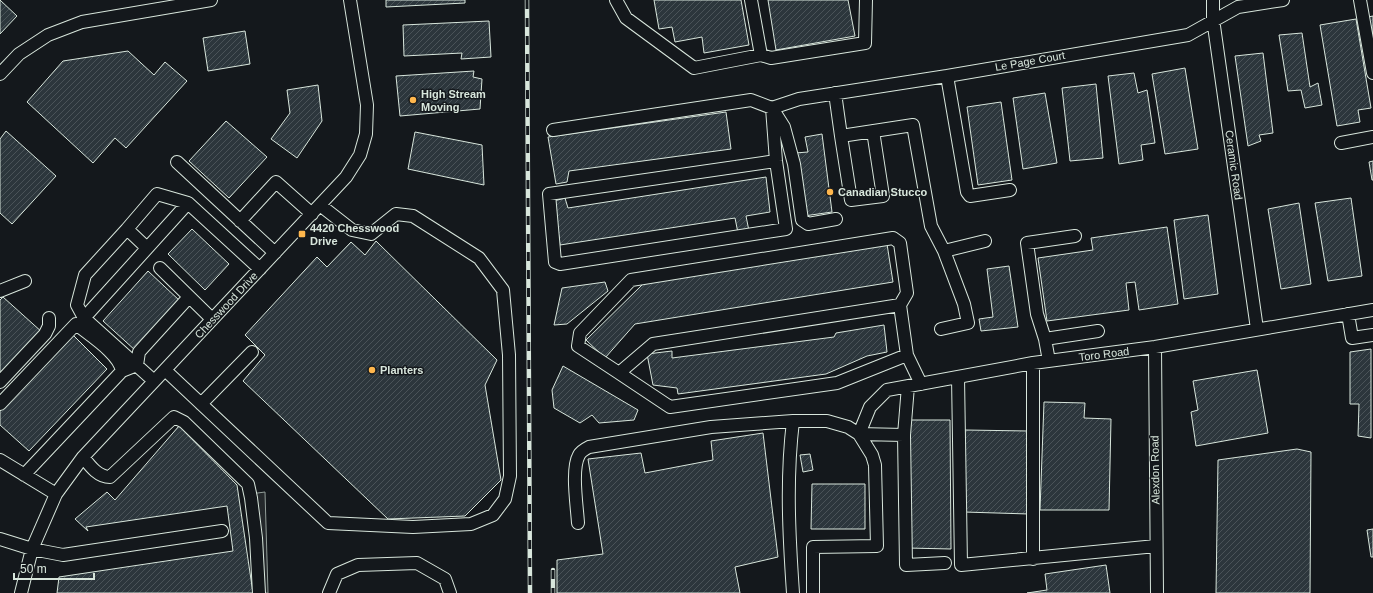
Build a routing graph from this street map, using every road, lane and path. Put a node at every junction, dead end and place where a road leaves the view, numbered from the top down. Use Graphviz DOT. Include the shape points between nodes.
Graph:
graph roads {
  1 [pos="211,0"];
  2 [pos="350,0"];
  3 [pos="616,0"];
  4 [pos="751,0"];
  5 [pos="866,0"];
  6 [pos="1213,0"];
  7 [pos="1283,0"];
  8 [pos="1360,0"];
  9 [pos="1213,19"];
  10 [pos="761,55"];
  11 [pos="1373,73"];
  12 [pos="0,74"];
  13 [pos="947,76"];
  14 [pos="835,93"];
  15 [pos="772,108"];
  16 [pos="553,130"];
  17 [pos="873,131"];
  18 [pos="841,136"];
  19 [pos="1373,137"];
  20 [pos="1341,143"];
  21 [pos="177,162"];
  22 [pos="776,162"];
  23 [pos="1010,190"];
  24 [pos="188,203"];
  25 [pos="316,209"];
  26 [pos="836,219"];
  27 [pos="240,221"];
  28 [pos="127,228"];
  29 [pos="1075,236"];
  30 [pos="985,241"];
  31 [pos="147,248"];
  32 [pos="944,251"];
  33 [pos="274,253"];
  34 [pos="160,268"];
  35 [pos="260,269"];
  36 [pos="24,281"];
  37 [pos="0,291"];
  38 [pos="189,297"];
  39 [pos="900,305"];
  40 [pos="1373,310"];
  41 [pos="1348,314"];
  42 [pos="49,318"];
  43 [pos="84,318"];
  44 [pos="212,319"];
  45 [pos="941,329"];
  46 [pos="1257,329"];
  47 [pos="1098,331"];
  48 [pos="1373,335"];
  49 [pos="1045,339"];
  50 [pos="1155,348"];
  51 [pos="252,352"];
  52 [pos="908,355"];
  53 [pos="1048,361"];
  54 [pos="1033,363"];
  55 [pos="137,364"];
  56 [pos="122,370"];
  57 [pos="165,370"];
  58 [pos="620,373"];
  59 [pos="958,377"];
  60 [pos="154,381"];
  61 [pos="0,382"];
  62 [pos="921,384"];
  63 [pos="908,386"];
  64 [pos="0,404"];
  65 [pos="201,404"];
  66 [pos="793,421"];
  67 [pos="860,434"];
  68 [pos="904,435"];
  69 [pos="83,457"];
  70 [pos="0,460"];
  71 [pos="24,474"];
  72 [pos="56,494"];
  73 [pos="578,523"];
  74 [pos="222,531"];
  75 [pos="0,540"];
  76 [pos="1156,546"];
  77 [pos="32,549"];
  78 [pos="1033,559"];
  79 [pos="945,563"];
  80 [pos="21,593"];
  81 [pos="259,593"];
  82 [pos="329,593"];
  83 [pos="450,593"];
  84 [pos="793,593"];
  85 [pos="813,593"];
  86 [pos="1157,593"];
  1 -- 12 [label="street" via="82,22 48,34 19,54"];
  2 -- 25 [label="street, Chesswood Drive" via="367,104 366,134 360,155 346,177"];
  3 -- 10 [label="street" via="626,18 694,68"];
  4 -- 10 [label="street"];
  5 -- 10 [label="street" via="865,43 771,58"];
  6 -- 9 [label="street, Ceramic Road"];
  7 -- 9 [label="street, Le Page Court" via="1238,7"];
  8 -- 11 [label="street"];
  9 -- 13 [label="street, Le Page Court" via="1188,35"];
  9 -- 46 [label="street, Ceramic Road"];
  13 -- 14 [label="street, Le Page Court"];
  13 -- 23 [label="street" via="967,192 970,196"];
  14 -- 15 [label="street, Le Page Court" via="799,99"];
  14 -- 18 [label="street"];
  15 -- 16 [label="street" via="751,100"];
  15 -- 22 [label="street"];
  15 -- 26 [label="street" via="784,127 794,164 802,220 808,224"];
  17 -- 18 [label="street"];
  17 -- 18 [label="street" via="883,196 852,200"];
  17 -- 32 [label="street" via="913,125 931,226"];
  19 -- 20 [label="street"];
  21 -- 27 [label="street"];
  22 -- 22 [label="street" via="786,229 560,264 555,262 549,194"];
  24 -- 28 [label="street" via="157,194"];
  24 -- 31 [label="street"];
  24 -- 35 [label="street"];
  25 -- 27 [label="street" via="276,182"];
  25 -- 33 [label="street, Chesswood Drive"];
  25 -- 65 [label="street" via="352,230 371,234 396,214 413,216 479,258 503,290 508,355 510,476 505,499 493,515 470,524 413,527 328,523"];
  27 -- 33 [label="street"];
  28 -- 31 [label="street"];
  28 -- 43 [label="street" via="85,275 77,305"];
  29 -- 49 [label="street" via="1027,243 1037,314"];
  30 -- 32 [label="street"];
  31 -- 43 [label="street"];
  32 -- 45 [label="street" via="964,304 968,323"];
  33 -- 35 [label="street, Chesswood Drive"];
  34 -- 38 [label="street"];
  35 -- 44 [label="street, Chesswood Drive"];
  36 -- 37 [label="street"];
  38 -- 44 [label="street"];
  38 -- 55 [label="street" via="139,352"];
  39 -- 52 [label="street"];
  39 -- 58 [label="street" via="653,344"];
  39 -- 58 [label="street" via="907,294 900,243 893,238 631,280 580,333 578,346"];
  40 -- 41 [label="street, Toro Road"];
  41 -- 46 [label="street, Toro Road"];
  41 -- 48 [label="street" via="1352,338"];
  42 -- 61 [label="street" via="45,334"];
  43 -- 55 [label="street"];
  44 -- 57 [label="street, Chesswood Drive"];
  46 -- 50 [label="street, Toro Road"];
  47 -- 49 [label="street"];
  49 -- 53 [label="street"];
  50 -- 53 [label="street, Toro Road"];
  50 -- 76 [label="street, Alexdon Road"];
  51 -- 65 [label="street"];
  52 -- 58 [label="street" via="837,383 670,407"];
  52 -- 62 [label="street"];
  53 -- 54 [label="street, Toro Road"];
  54 -- 59 [label="street, Toro Road"];
  54 -- 78 [label="street"];
  55 -- 56 [label="street"];
  55 -- 60 [label="street"];
  56 -- 64 [label="street" via="112,354 76,324"];
  56 -- 71 [label="street"];
  57 -- 60 [label="street, Chesswood Drive"];
  57 -- 65 [label="street"];
  59 -- 62 [label="street, Toro Road"];
  59 -- 78 [label="street" via="961,565"];
  60 -- 69 [label="street, Chesswood Drive"];
  62 -- 63 [label="street, Toro Road"];
  63 -- 67 [label="street, Toro Road" via="887,390 870,407"];
  63 -- 68 [label="street"];
  66 -- 67 [label="street" via="827,421 848,427"];
  66 -- 73 [label="street" via="711,427 589,447 580,453 576,463"];
  66 -- 84 [label="street" via="788,512"];
  67 -- 68 [label="street"];
  67 -- 85 [label="street" via="875,464 877,546 813,547"];
  68 -- 79 [label="street" via="906,565"];
  69 -- 72 [label="street, Chesswood Drive"];
  69 -- 81 [label="street" via="103,477 110,477 174,418 184,422 248,484 256,538"];
  70 -- 71 [label="street"];
  71 -- 72 [label="street"];
  72 -- 77 [label="street, Chesswood Drive"];
  74 -- 77 [label="street" via="62,554"];
  75 -- 77 [label="street"];
  76 -- 78 [label="street"];
  76 -- 86 [label="street, Alexdon Road"];
  77 -- 80 [label="street, Chesswood Drive"];
  82 -- 83 [label="street" via="337,574 358,565 417,563 445,578"];
}
